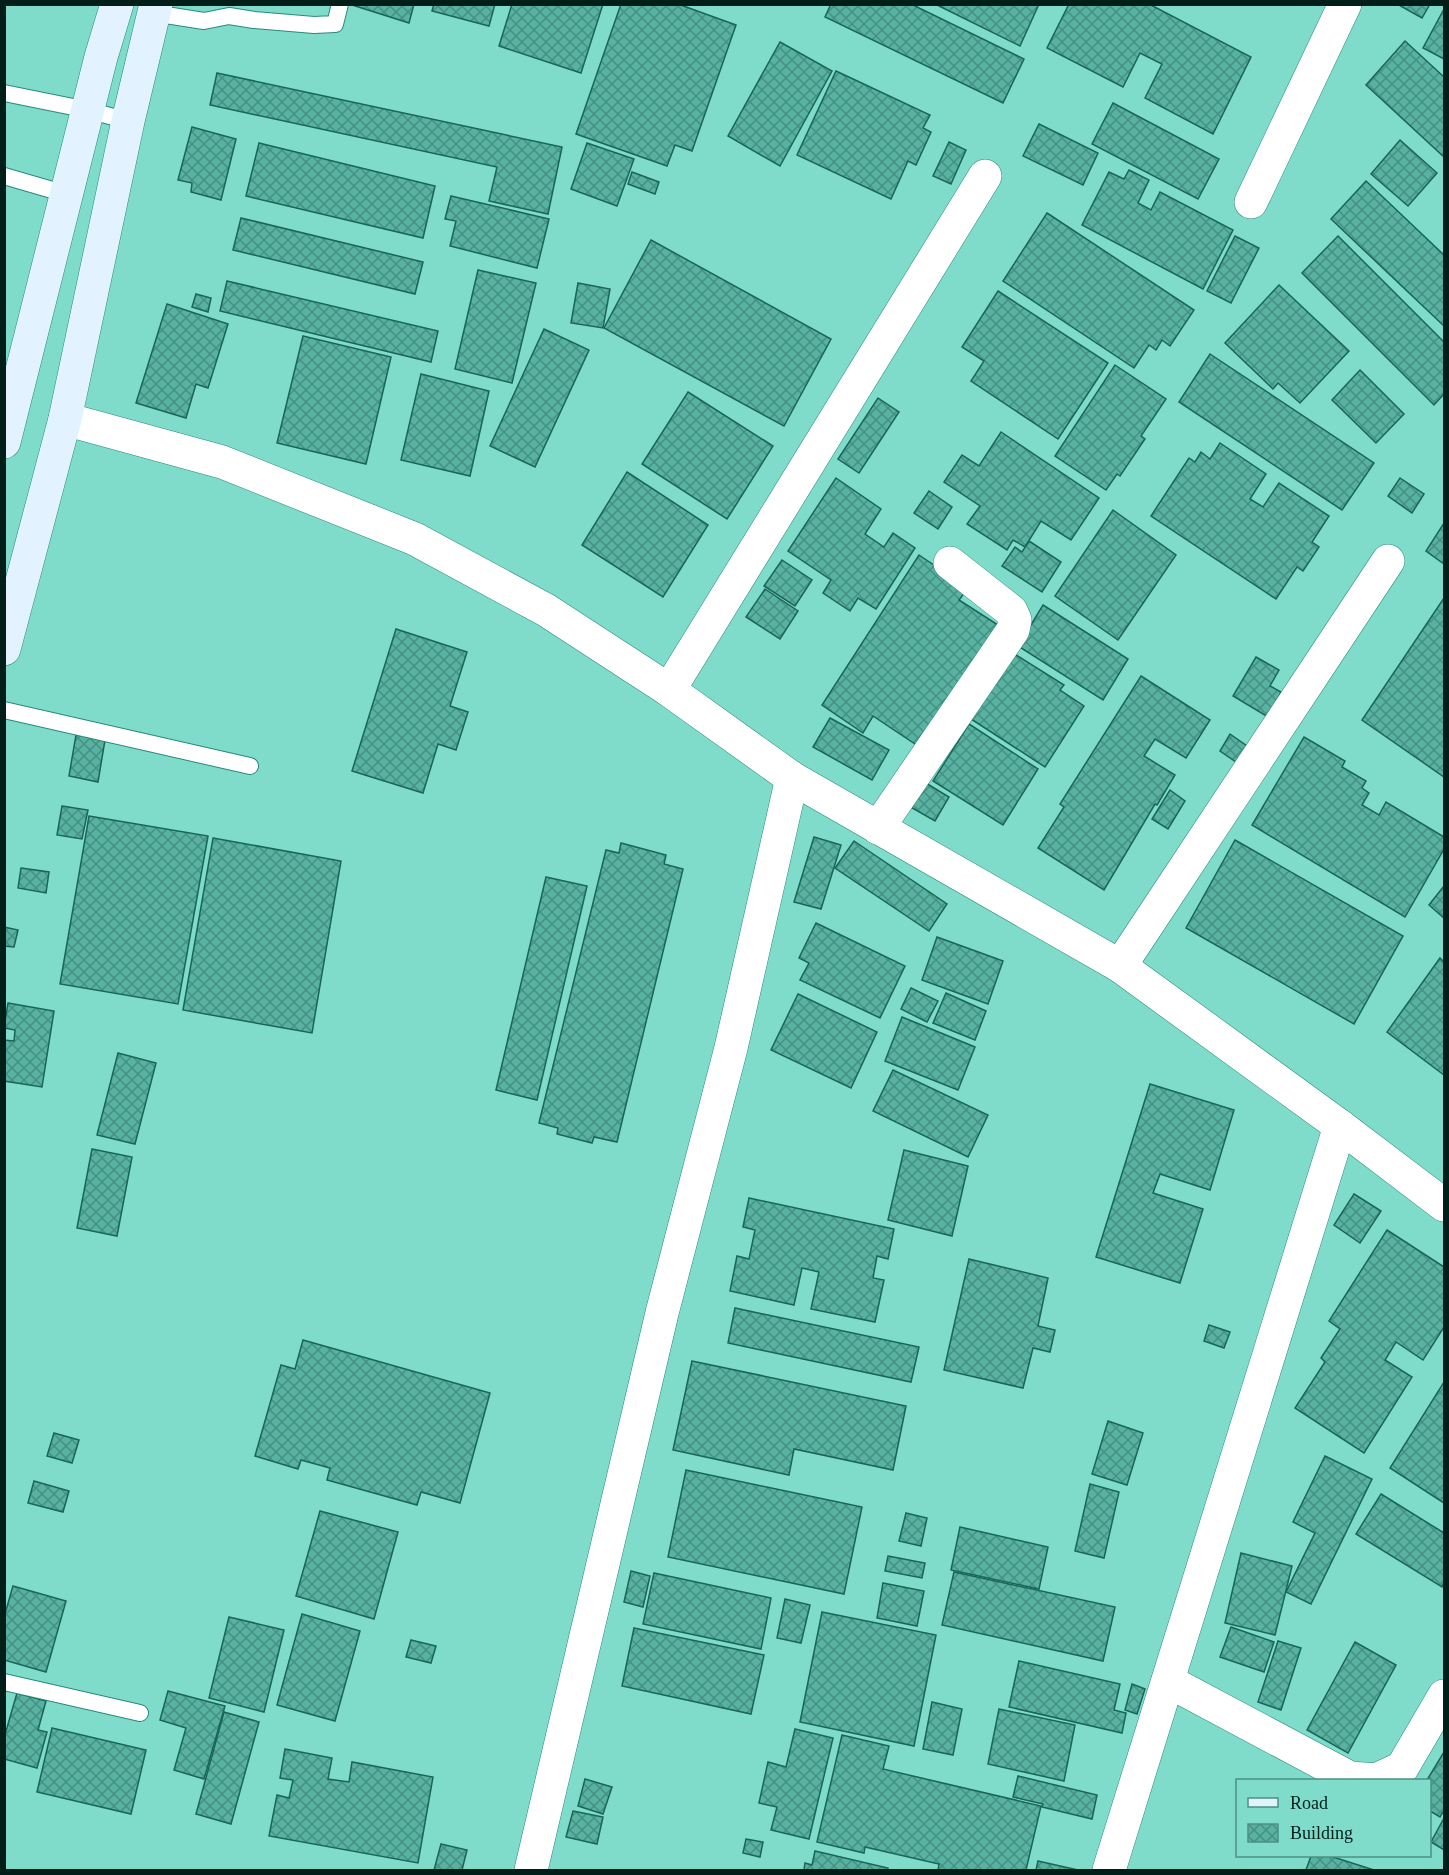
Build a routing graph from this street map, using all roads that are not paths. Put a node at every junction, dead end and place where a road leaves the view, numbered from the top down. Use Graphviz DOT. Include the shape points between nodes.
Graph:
graph roads {
  1 [pos="117,4"];
  2 [pos="340,4"];
  3 [pos="1345,4"];
  4 [pos="155,9"];
  5 [pos="231,10"];
  6 [pos="4,93"];
  7 [pos="88,110"];
  8 [pos="128,121"];
  9 [pos="4,176"];
  10 [pos="985,176"];
  11 [pos="66,194"];
  12 [pos="1251,202"];
  13 [pos="65,419"];
  14 [pos="4,442"];
  15 [pos="1388,561"];
  16 [pos="950,563"];
  17 [pos="4,649"];
  18 [pos="669,690"];
  19 [pos="4,710"];
  20 [pos="250,766"];
  21 [pos="792,778"];
  22 [pos="878,828"];
  23 [pos="1120,966"];
  24 [pos="1340,1126"];
  25 [pos="1444,1205"];
  26 [pos="1167,1681"];
  27 [pos="4,1682"];
  28 [pos="1444,1696"];
  29 [pos="140,1713"];
  30 [pos="1363,1779"];
  31 [pos="1378,1779"];
  32 [pos="531,1870"];
  33 [pos="1109,1870"];
  1 -- 7 [label="main road"];
  2 -- 5 [label="lane" via="335,24 254,20"];
  3 -- 12 [label="street"];
  4 -- 5 [label="lane" via="204,21"];
  4 -- 8 [label="main road"];
  6 -- 7 [label="lane"];
  7 -- 8 [label="lane"];
  7 -- 11 [label="main road"];
  8 -- 13 [label="main road"];
  9 -- 11 [label="lane"];
  10 -- 18 [label="street"];
  11 -- 14 [label="main road"];
  13 -- 17 [label="main road"];
  13 -- 18 [label="street" via="222,462 415,538 546,610"];
  15 -- 23 [label="street"];
  16 -- 22 [label="street" via="1011,611 1015,620 1013,630"];
  18 -- 21 [label="street"];
  19 -- 20 [label="lane"];
  21 -- 22 [label="street"];
  21 -- 32 [label="street" via="731,1048 662,1313"];
  22 -- 23 [label="street"];
  23 -- 24 [label="street"];
  24 -- 25 [label="street"];
  24 -- 26 [label="street"];
  26 -- 30 [label="street" via="1350,1778"];
  26 -- 33 [label="street"];
  27 -- 29 [label="lane"];
  28 -- 31 [label="street" via="1402,1768"];
}
